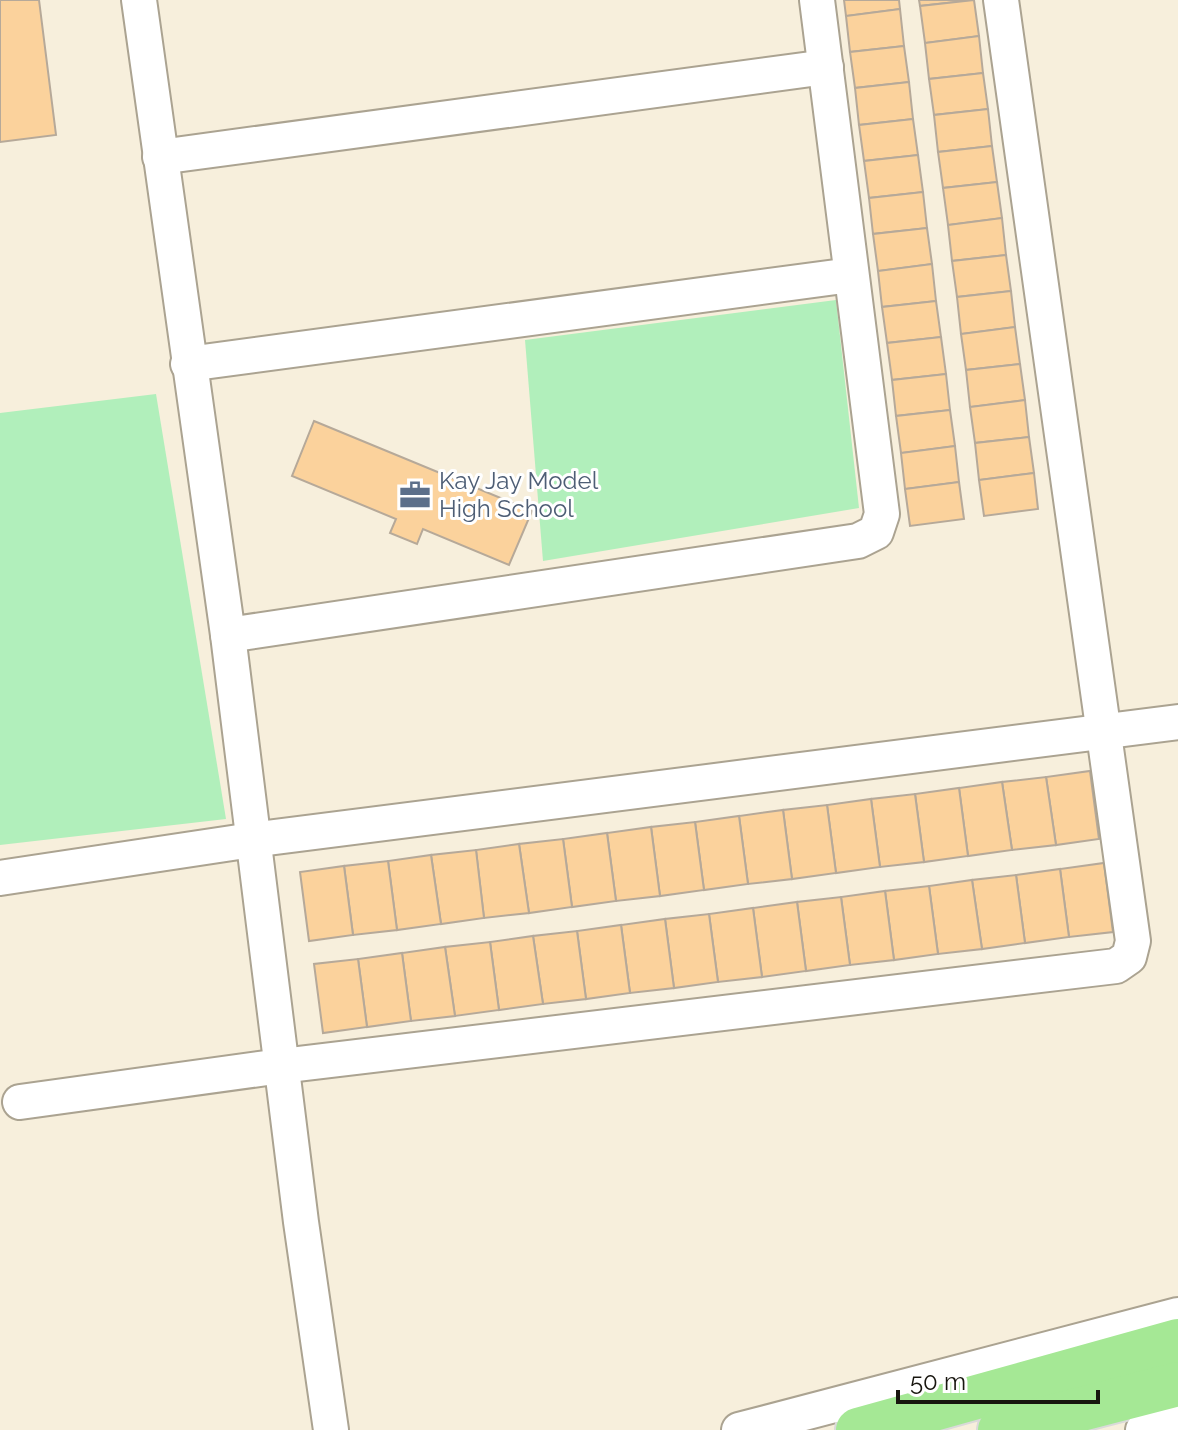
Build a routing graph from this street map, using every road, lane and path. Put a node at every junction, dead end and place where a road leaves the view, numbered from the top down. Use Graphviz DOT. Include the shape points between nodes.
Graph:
graph roads {
  1 [pos="139,0"];
  2 [pos="817,0"];
  3 [pos="1001,0"];
  4 [pos="826,67"];
  5 [pos="160,157"];
  6 [pos="851,275"];
  7 [pos="188,364"];
  8 [pos="228,635"];
  9 [pos="1178,722"];
  10 [pos="1103,731"];
  11 [pos="252,840"];
  12 [pos="0,878"];
  13 [pos="281,1066"];
  14 [pos="20,1102"];
  15 [pos="1178,1315"];
  16 [pos="1178,1341"];
  17 [pos="1178,1384"];
  18 [pos="1178,1420"];
  19 [pos="331,1430"];
  20 [pos="739,1430"];
  21 [pos="858,1430"];
  22 [pos="1000,1430"];
  23 [pos="1143,1430"];
  1 -- 5 [label="street"];
  2 -- 4 [label="street"];
  3 -- 10 [label="street"];
  4 -- 5 [label="street"];
  4 -- 6 [label="street"];
  5 -- 7 [label="street"];
  6 -- 7 [label="street"];
  6 -- 8 [label="street" via="882,514 881,524 868,538"];
  7 -- 8 [label="street"];
  8 -- 11 [label="street"];
  9 -- 10 [label="street"];
  10 -- 11 [label="street"];
  10 -- 13 [label="street" via="1133,941 1123,963"];
  11 -- 12 [label="street"];
  11 -- 13 [label="street"];
  13 -- 14 [label="street"];
  13 -- 19 [label="street"];
  15 -- 20 [label="street"];
  16 -- 21 [label="highway"];
  17 -- 22 [label="highway"];
  18 -- 23 [label="street"];
}
